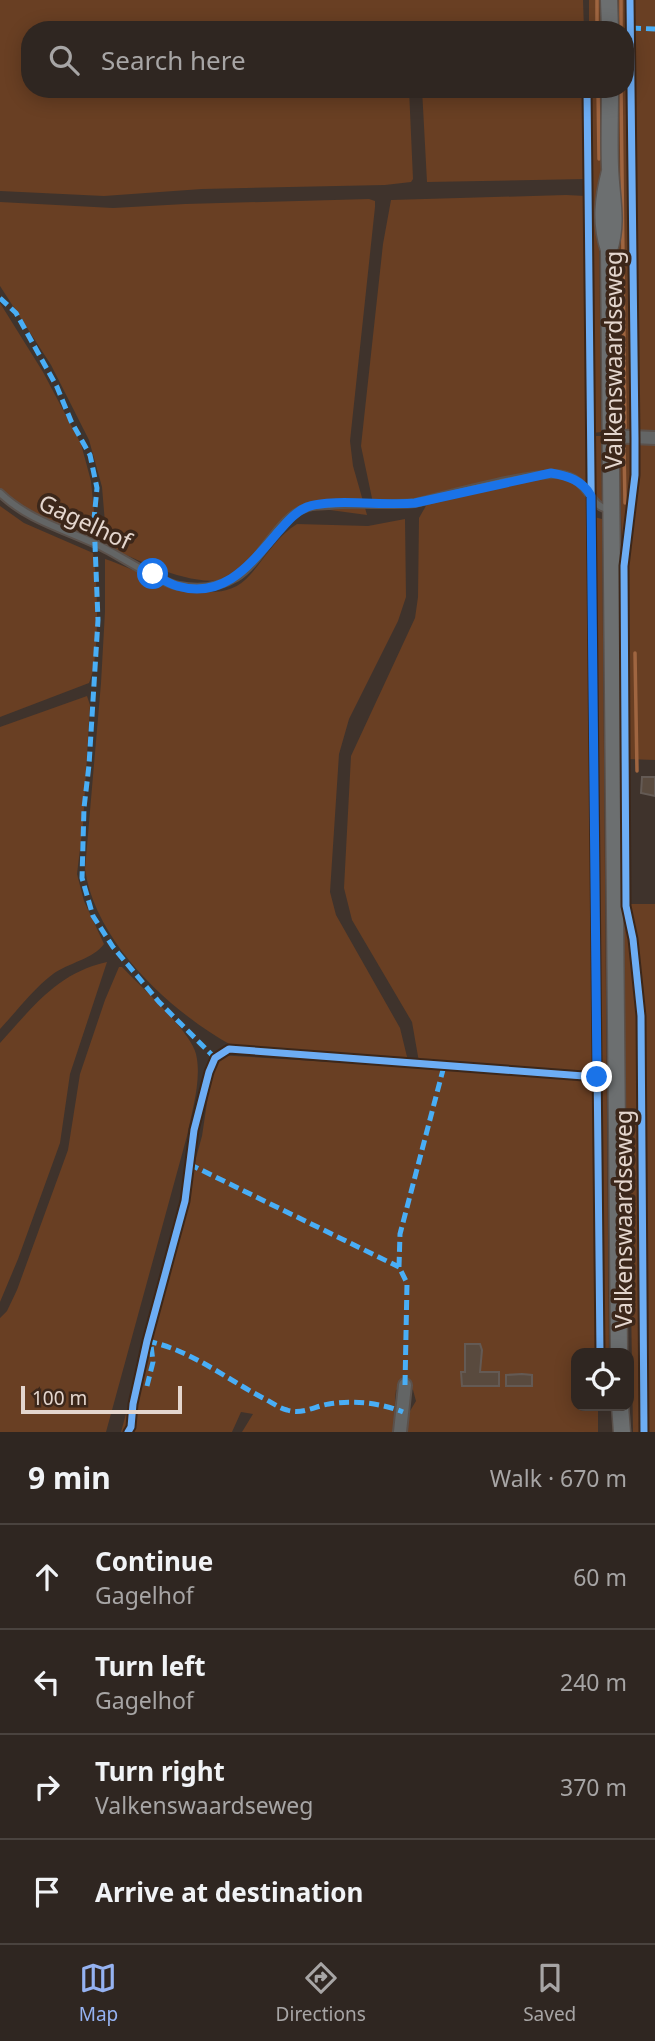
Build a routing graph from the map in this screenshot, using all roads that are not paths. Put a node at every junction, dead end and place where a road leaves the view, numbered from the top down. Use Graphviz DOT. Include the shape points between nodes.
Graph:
graph roads {
  1 [pos="609,0"];
  2 [pos="610,21"];
  3 [pos="610,98"];
  4 [pos="609,436"];
  5 [pos="655,438"];
  6 [pos="0,493"];
  7 [pos="611,509"];
  8 [pos="619,1348"];
  9 [pos="405,1385"];
  10 [pos="620,1411"];
  11 [pos="620,1411"];
  12 [pos="400,1432"];
  13 [pos="614,1432"];
  14 [pos="622,1432"];
  1 -- 2 [label="main road"];
  3 -- 4 [label="main road, Valkenswaardseweg" via="614,234 608,250"];
  4 -- 5 [label="street"];
  4 -- 7 [label="main road, Valkenswaardseweg"];
  6 -- 7 [label="lane, Gagelhof" via="29,516 177,586 209,589 236,577 293,515 308,506 415,503 551,473 576,480 600,508"];
  7 -- 8 [label="main road, Valkenswaardseweg"];
  9 -- 12 [label="street"];
  10 -- 13 [label="main road"];
  11 -- 14 [label="main road"];
}
